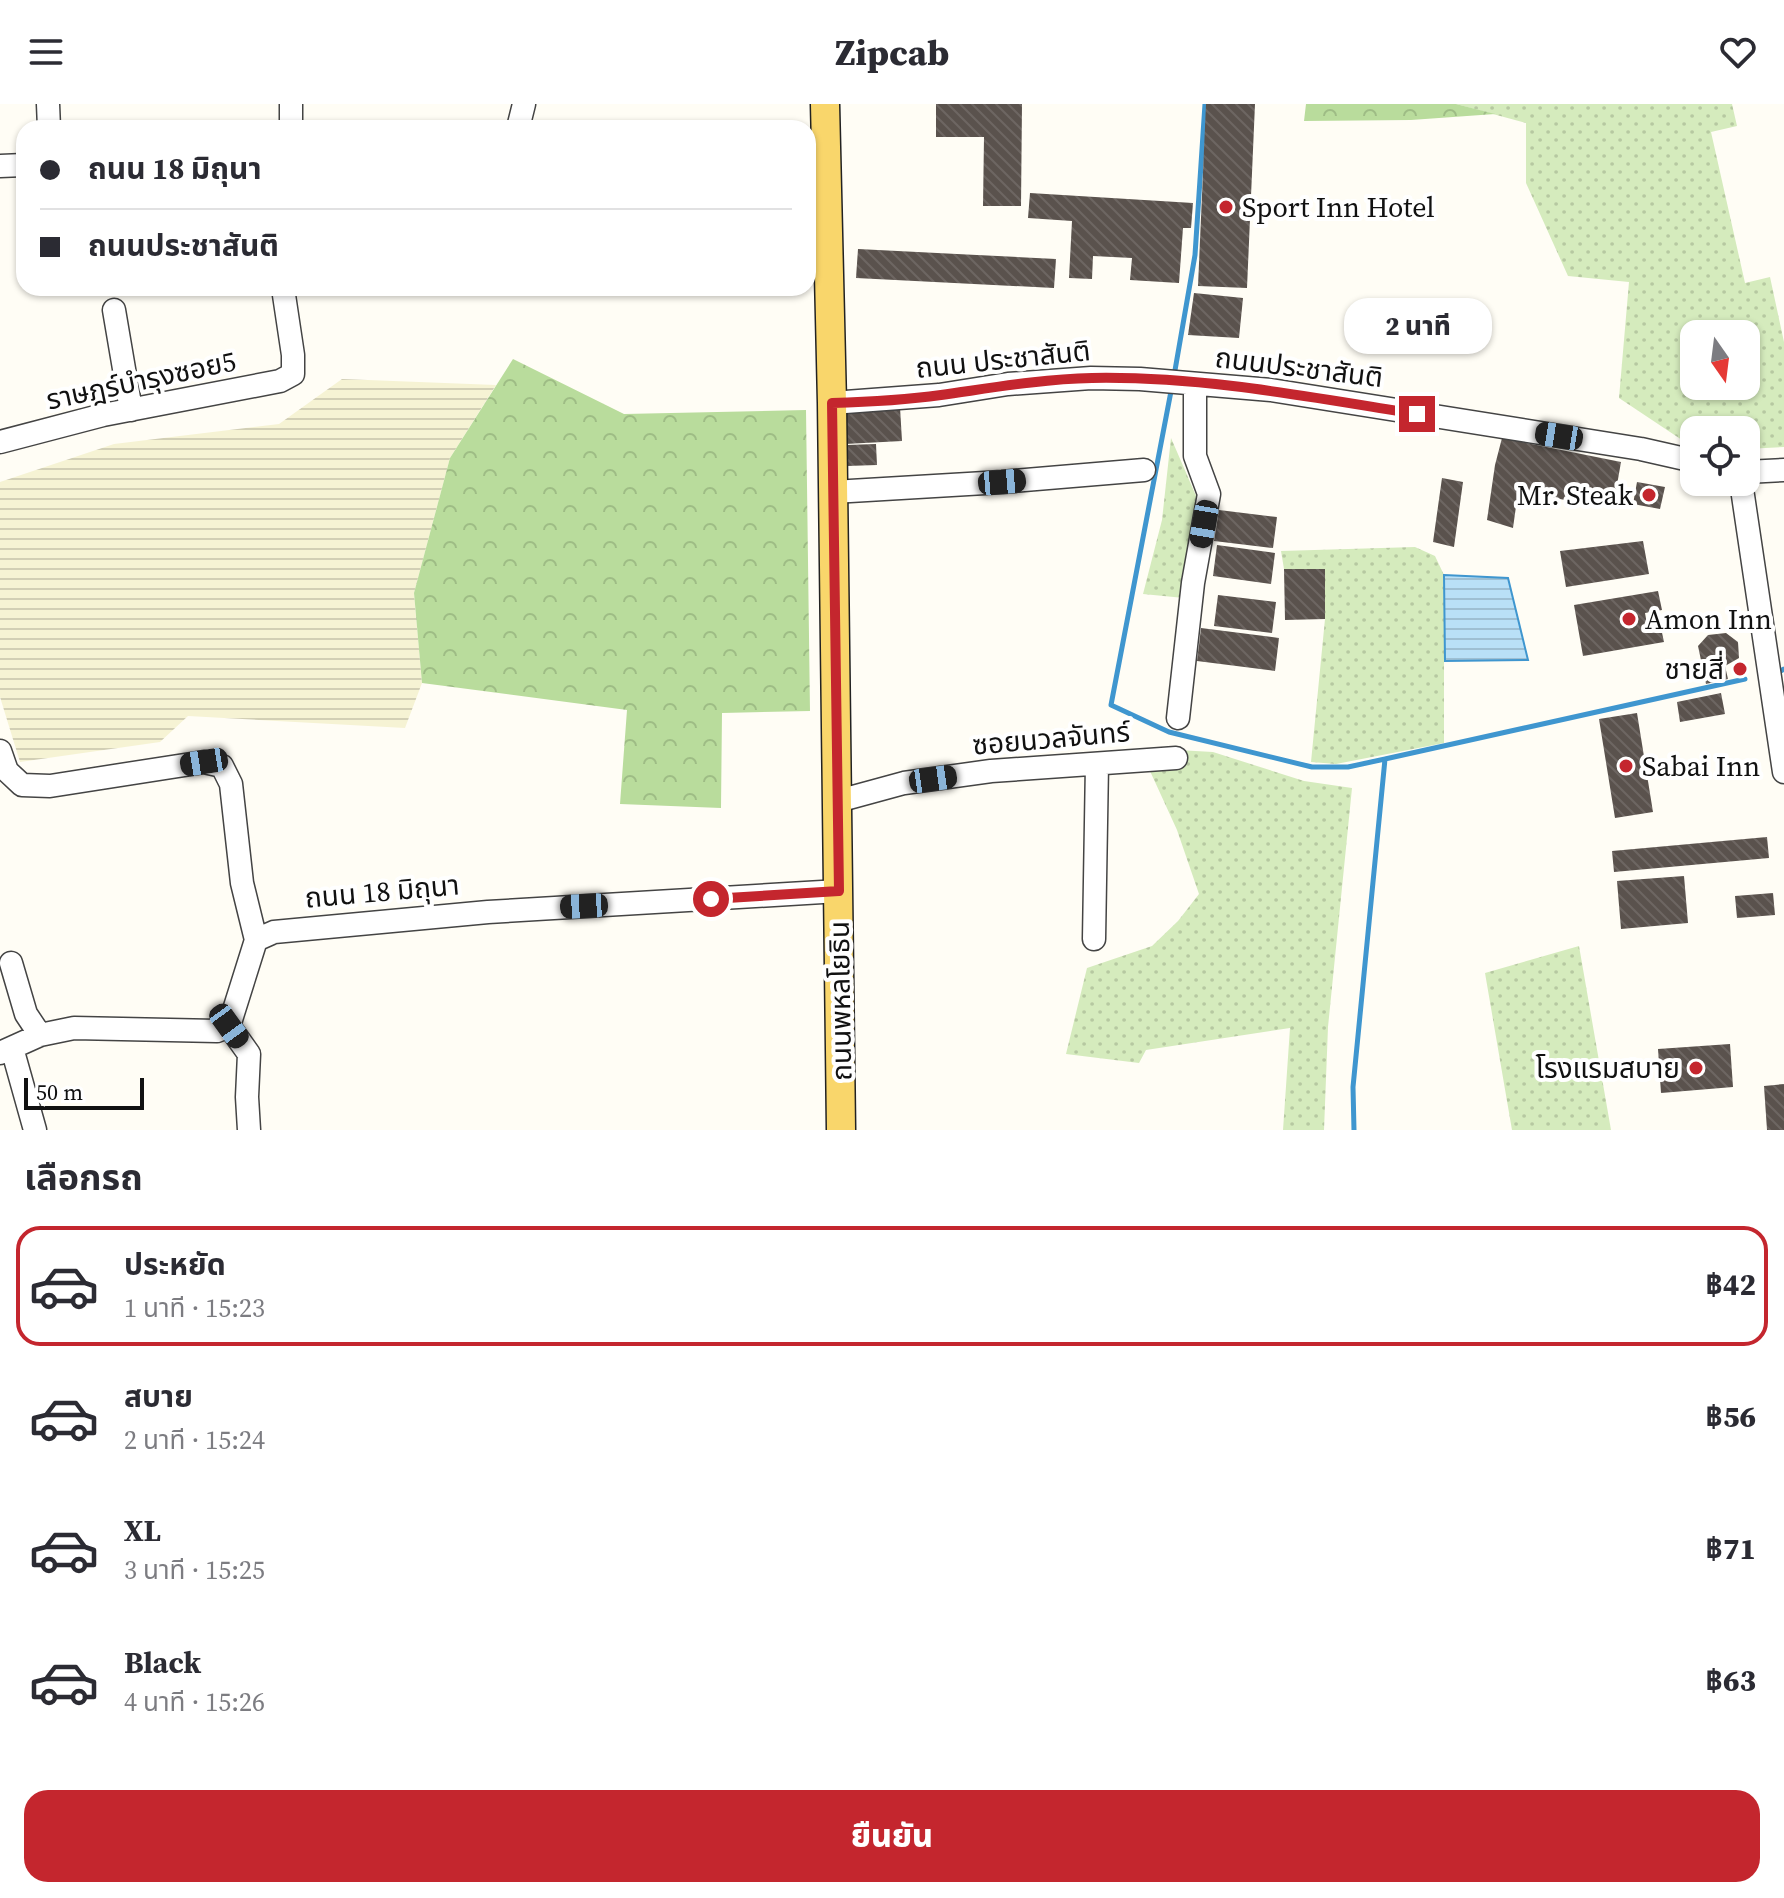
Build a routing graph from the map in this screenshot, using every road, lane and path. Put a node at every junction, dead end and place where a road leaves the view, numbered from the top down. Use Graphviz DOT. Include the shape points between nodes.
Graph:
graph roads {
  1 [pos="825,104"];
  2 [pos="818,248"];
  3 [pos="284,296"];
  4 [pos="114,310"];
  5 [pos="1180,383"];
  6 [pos="832,403"];
  7 [pos="131,410"];
  8 [pos="0,442"];
  9 [pos="1680,458"];
  10 [pos="1144,470"];
  11 [pos="1784,470"];
  12 [pos="1760,471"];
  13 [pos="833,492"];
  14 [pos="1744,496"];
  15 [pos="1775,649"];
  16 [pos="1178,718"];
  17 [pos="0,751"];
  18 [pos="1176,758"];
  19 [pos="1097,764"];
  20 [pos="1784,772"];
  21 [pos="838,801"];
  22 [pos="839,891"];
  23 [pos="1094,939"];
  24 [pos="256,940"];
  25 [pos="11,963"];
  26 [pos="229,1026"];
  27 [pos="40,1035"];
  28 [pos="6,1050"];
  29 [pos="35,1130"];
  30 [pos="249,1130"];
  31 [pos="841,1130"];
  1 -- 2 [label="main road, ถนนพหลโยธิน"];
  2 -- 6 [label="main road, ถนนพหลโยธิน"];
  3 -- 7 [label="street, ราษฎร์บำรุงซอย5" via="293,374 280,381"];
  4 -- 7 [label="street"];
  5 -- 6 [label="street, ถนน ประชาสันติ" via="1091,378"];
  5 -- 9 [label="street, ถนนประชาสันติ" via="1285,393"];
  5 -- 16 [label="street" via="1209,494"];
  6 -- 13 [label="main road, ถนนพหลโยธิน"];
  7 -- 8 [label="street, ราษฎร์บำรุงซอย5"];
  10 -- 13 [label="street"];
  11 -- 12 [label="street"];
  13 -- 21 [label="main road, ถนนพหลโยธิน"];
  14 -- 15 [label="street"];
  15 -- 20 [label="street"];
  17 -- 24 [label="street" via="7,771 22,785 50,786 204,762 222,766 231,784 242,883"];
  18 -- 19 [label="street, ซอยนวลจันทร์"];
  19 -- 21 [label="street, ซอยนวลจันทร์" via="904,783"];
  19 -- 23 [label="street"];
  21 -- 22 [label="main road, ถนนพหลโยธิน"];
  22 -- 24 [label="street, ถนน 18 มิถุนา" via="488,912 274,932"];
  22 -- 31 [label="main road, ถนนพหลโยธิน"];
  24 -- 26 [label="street"];
  25 -- 27 [label="street" via="26,1014"];
  26 -- 27 [label="street" via="217,1031 74,1028"];
  26 -- 30 [label="street" via="249,1054"];
  27 -- 28 [label="street"];
  28 -- 29 [label="street"];
}
